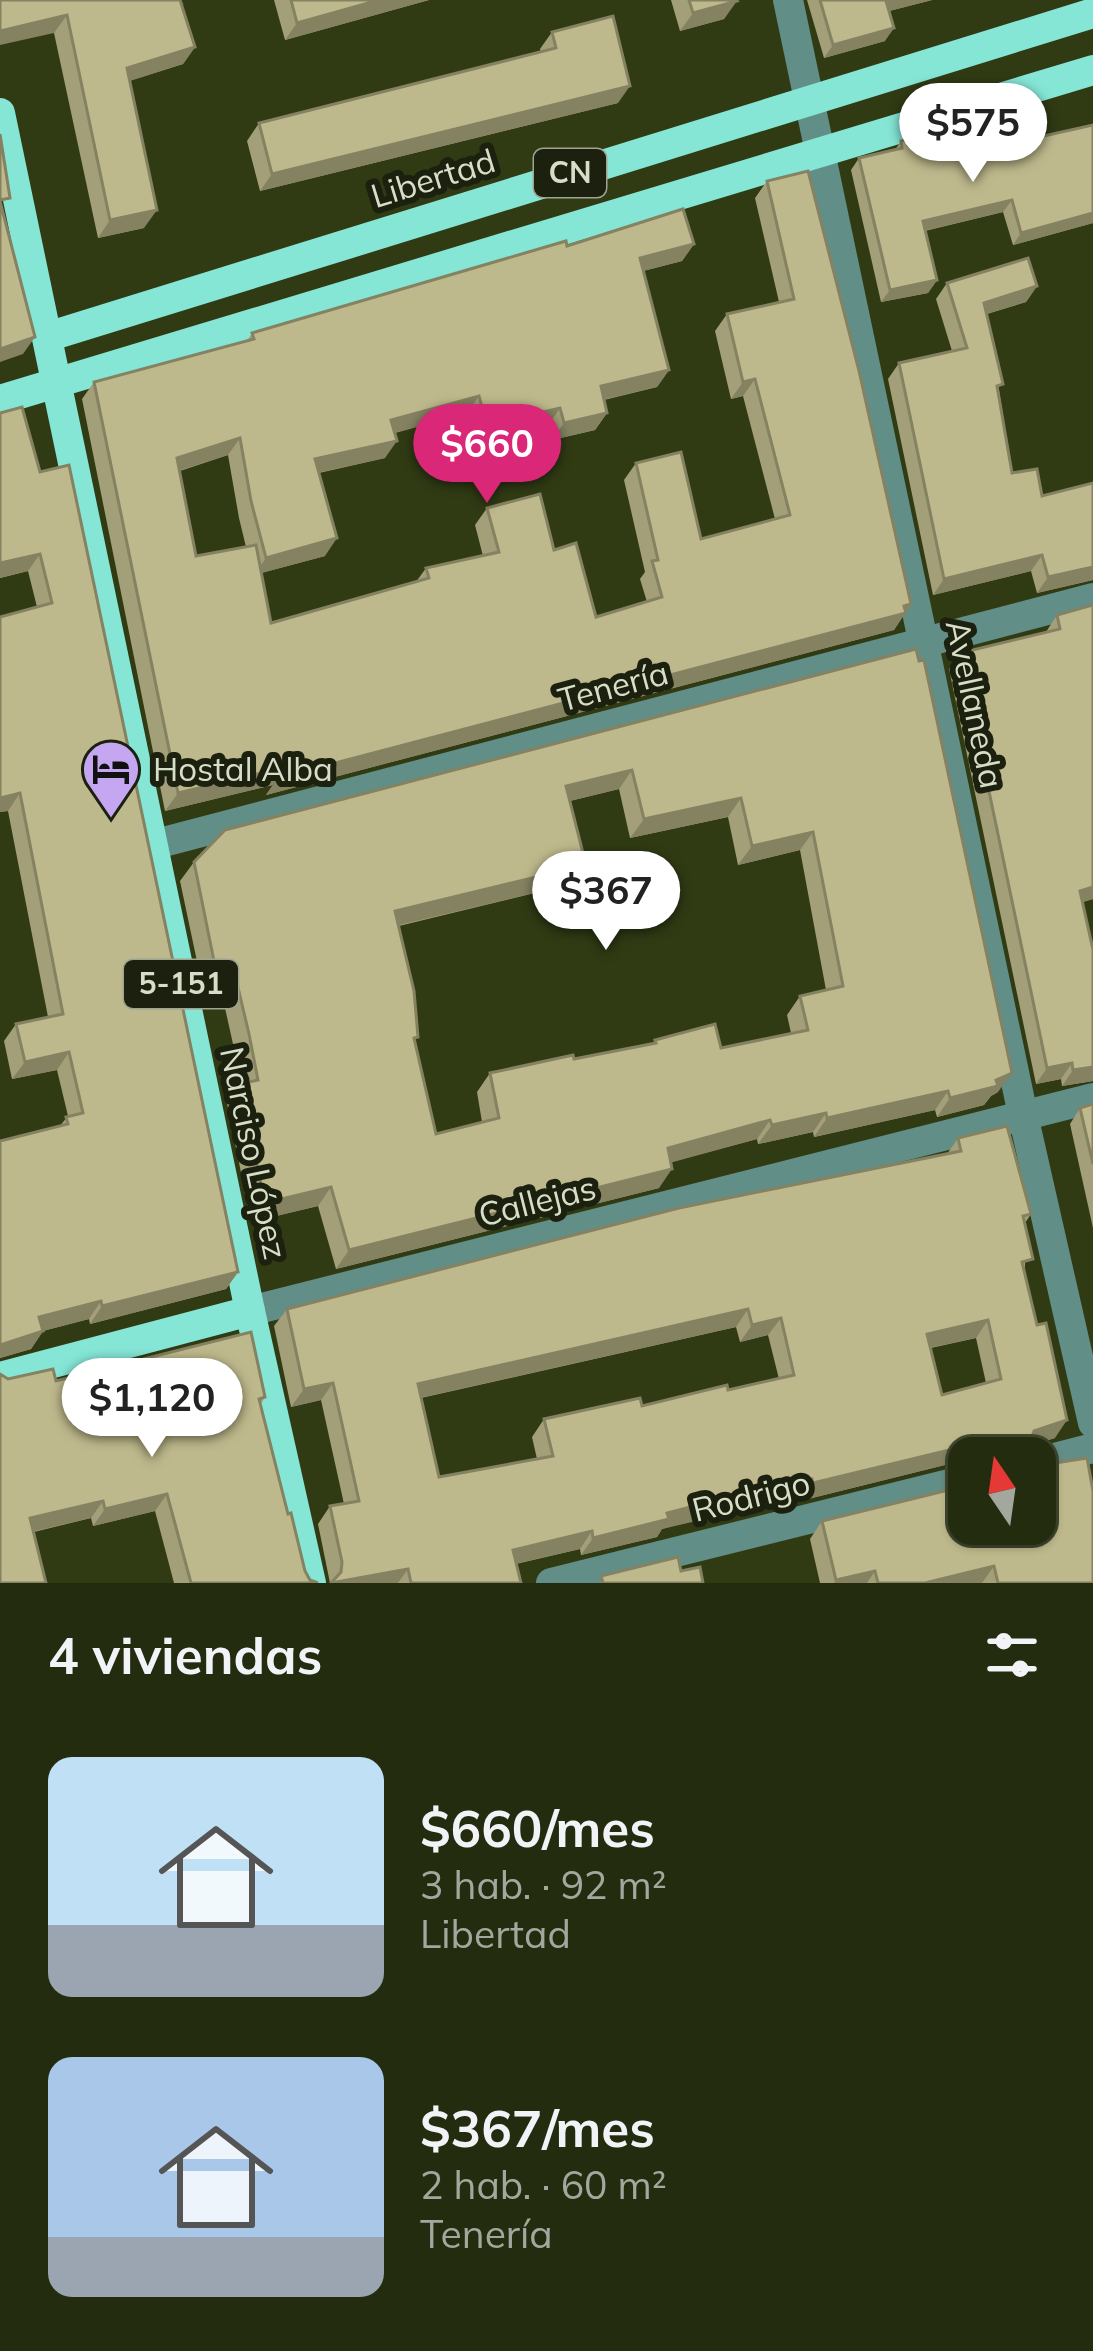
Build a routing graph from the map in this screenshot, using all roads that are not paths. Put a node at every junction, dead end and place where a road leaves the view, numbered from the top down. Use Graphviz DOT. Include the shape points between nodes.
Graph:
graph roads {
  1 [pos="788,0"];
  2 [pos="1093,13"];
  3 [pos="1093,70"];
  4 [pos="810,98"];
  5 [pos="0,112"];
  6 [pos="821,153"];
  7 [pos="47,337"];
  8 [pos="58,383"];
  9 [pos="0,400"];
  10 [pos="1093,598"];
  11 [pos="925,641"];
  12 [pos="152,844"];
  13 [pos="1093,1098"];
  14 [pos="1023,1115"];
  15 [pos="250,1311"];
  16 [pos="0,1377"];
  17 [pos="1093,1423"];
  18 [pos="1093,1448"];
  19 [pos="1056,1458"];
  20 [pos="948,1484"];
  21 [pos="311,1583"];
  22 [pos="550,1583"];
  1 -- 4 [label="street, Avellaneda"];
  2 -- 4 [label="main road, Libertad / CN"];
  3 -- 6 [label="main road, CN"];
  4 -- 6 [label="street, Avellaneda"];
  4 -- 7 [label="main road, Libertad / CN"];
  5 -- 7 [label="main road"];
  6 -- 8 [label="main road, CN"];
  6 -- 11 [label="street, Avellaneda"];
  7 -- 8 [label="main road, 5-151"];
  8 -- 9 [label="main road, CN"];
  8 -- 12 [label="main road, Narciso López / 5-151"];
  10 -- 11 [label="street, Tenería"];
  11 -- 12 [label="street, Tenería"];
  11 -- 14 [label="street, Avellaneda"];
  12 -- 15 [label="main road, Narciso López / 5-151"];
  13 -- 14 [label="street, Callejas"];
  14 -- 15 [label="street, Callejas"];
  14 -- 17 [label="street, Avellaneda"];
  15 -- 16 [label="main road, Callejas"];
  15 -- 21 [label="main road, Narciso López / 5-151"];
  18 -- 19 [label="street"];
  20 -- 22 [label="street, Rodrigo"];
}
